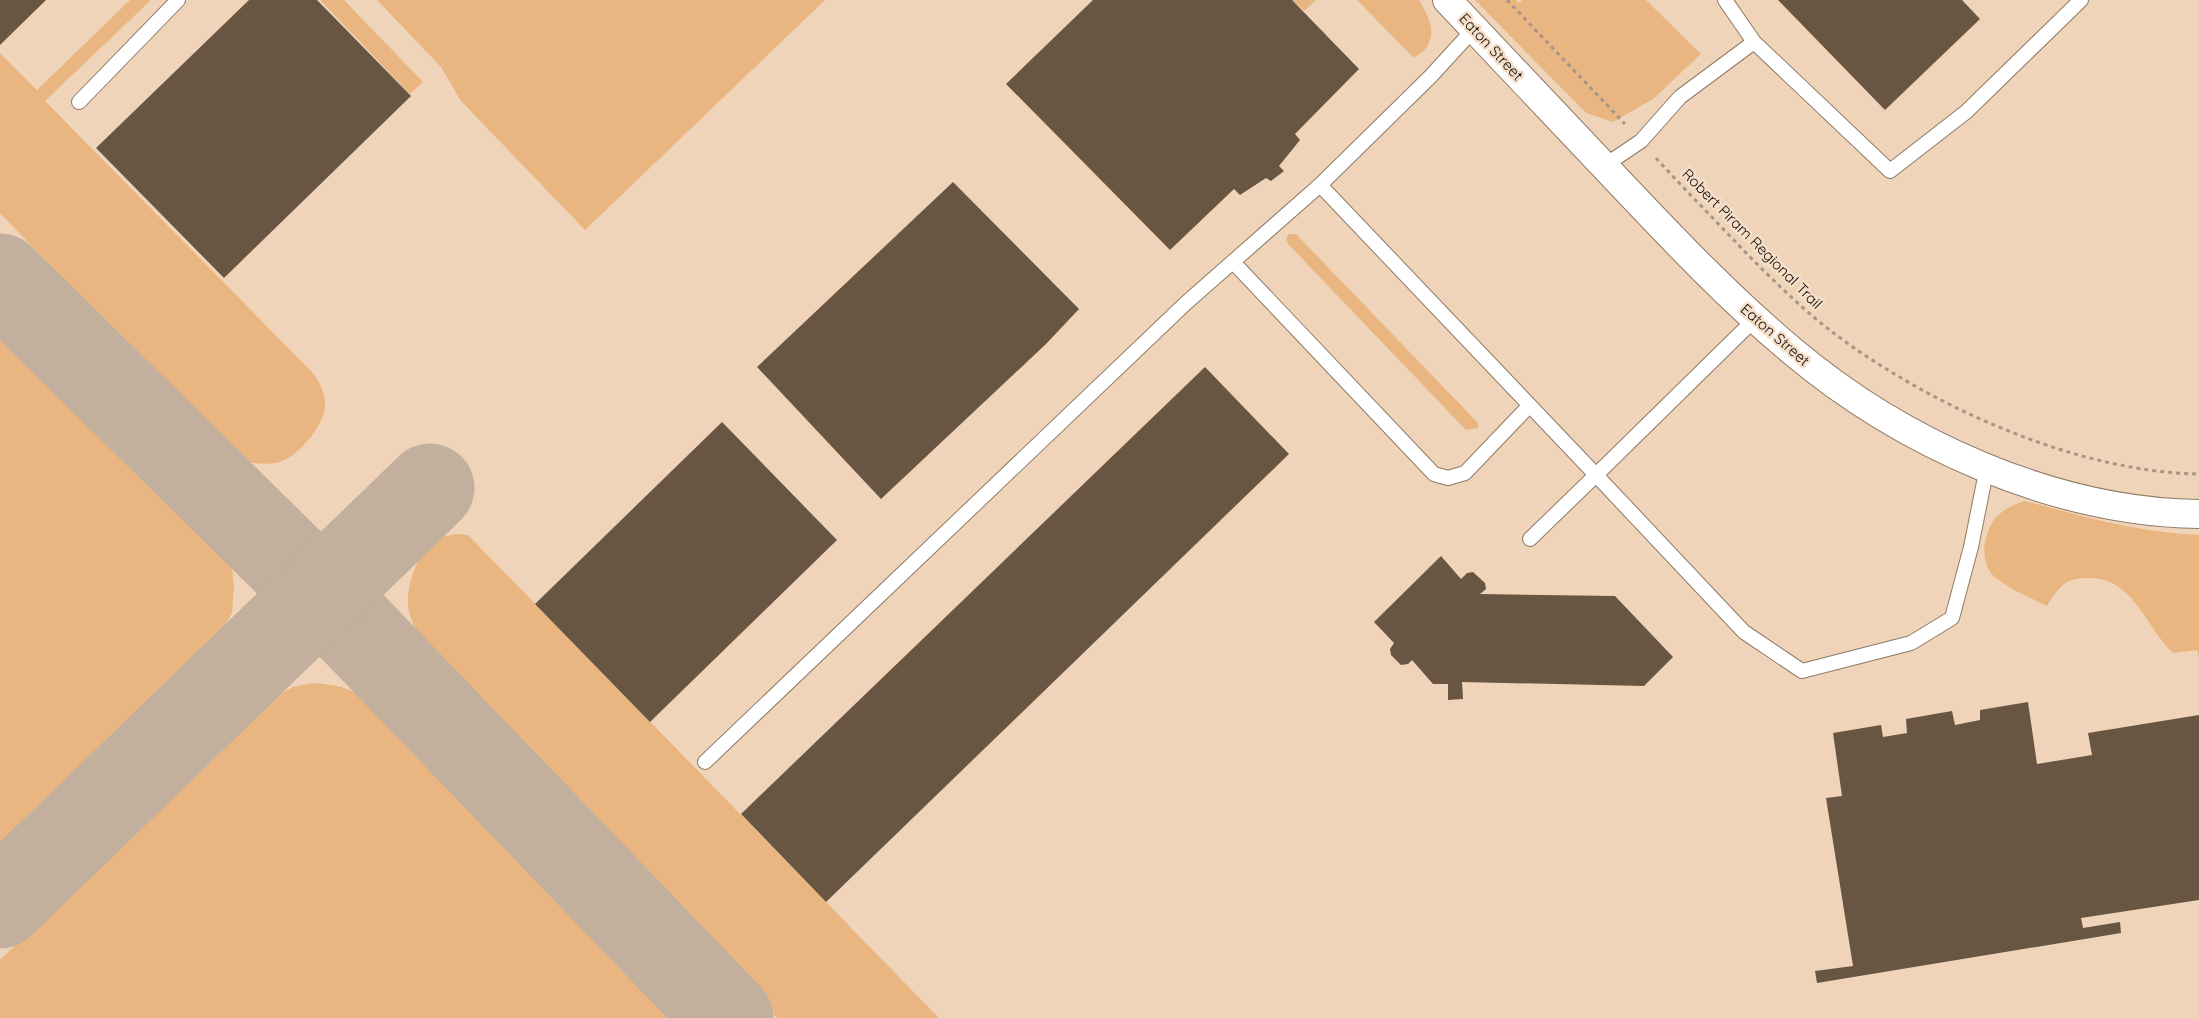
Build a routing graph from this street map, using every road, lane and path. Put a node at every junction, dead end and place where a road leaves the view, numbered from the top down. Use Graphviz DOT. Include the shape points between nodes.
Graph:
graph roads {
  1 [pos="178,0"];
  2 [pos="1447,0"];
  3 [pos="1507,0"];
  4 [pos="1725,0"];
  5 [pos="2081,0"];
  6 [pos="1474,29"];
  7 [pos="1754,42"];
  8 [pos="79,102"];
  9 [pos="1641,141"];
  10 [pos="1604,166"];
  11 [pos="1320,185"];
  12 [pos="1233,262"];
  13 [pos="1755,318"];
  14 [pos="1529,406"];
  15 [pos="1986,468"];
  16 [pos="2199,474"];
  17 [pos="1596,475"];
  18 [pos="2199,514"];
  19 [pos="1530,539"];
  20 [pos="705,762"];
  1 -- 8 [label="lane"];
  2 -- 6 [label="street, Eaton Street"];
  3 -- 9 [label="path, Robert Piram Regional Trail"];
  4 -- 7 [label="lane"];
  5 -- 7 [label="lane" via="1966,112 1890,171"];
  6 -- 10 [label="street, Eaton Street"];
  6 -- 11 [label="lane"];
  7 -- 9 [label="lane" via="1680,97"];
  9 -- 10 [label="lane"];
  9 -- 16 [label="path, Robert Piram Regional Trail" via="1776,283 1829,330 1880,366 1954,407 2048,446 2109,463"];
  10 -- 13 [label="street, Eaton Street" via="1715,283"];
  11 -- 12 [label="lane"];
  11 -- 14 [label="lane"];
  12 -- 14 [label="lane" via="1434,474 1448,478 1465,473"];
  12 -- 20 [label="lane" via="1186,303"];
  13 -- 15 [label="street, Eaton Street" via="1791,351 1841,389 1940,449"];
  13 -- 17 [label="lane"];
  14 -- 17 [label="lane"];
  15 -- 17 [label="lane" via="1971,547 1952,618 1911,643 1802,671 1744,632"];
  15 -- 18 [label="street, Eaton Street" via="2071,496 2134,508"];
  17 -- 19 [label="lane"];
}
